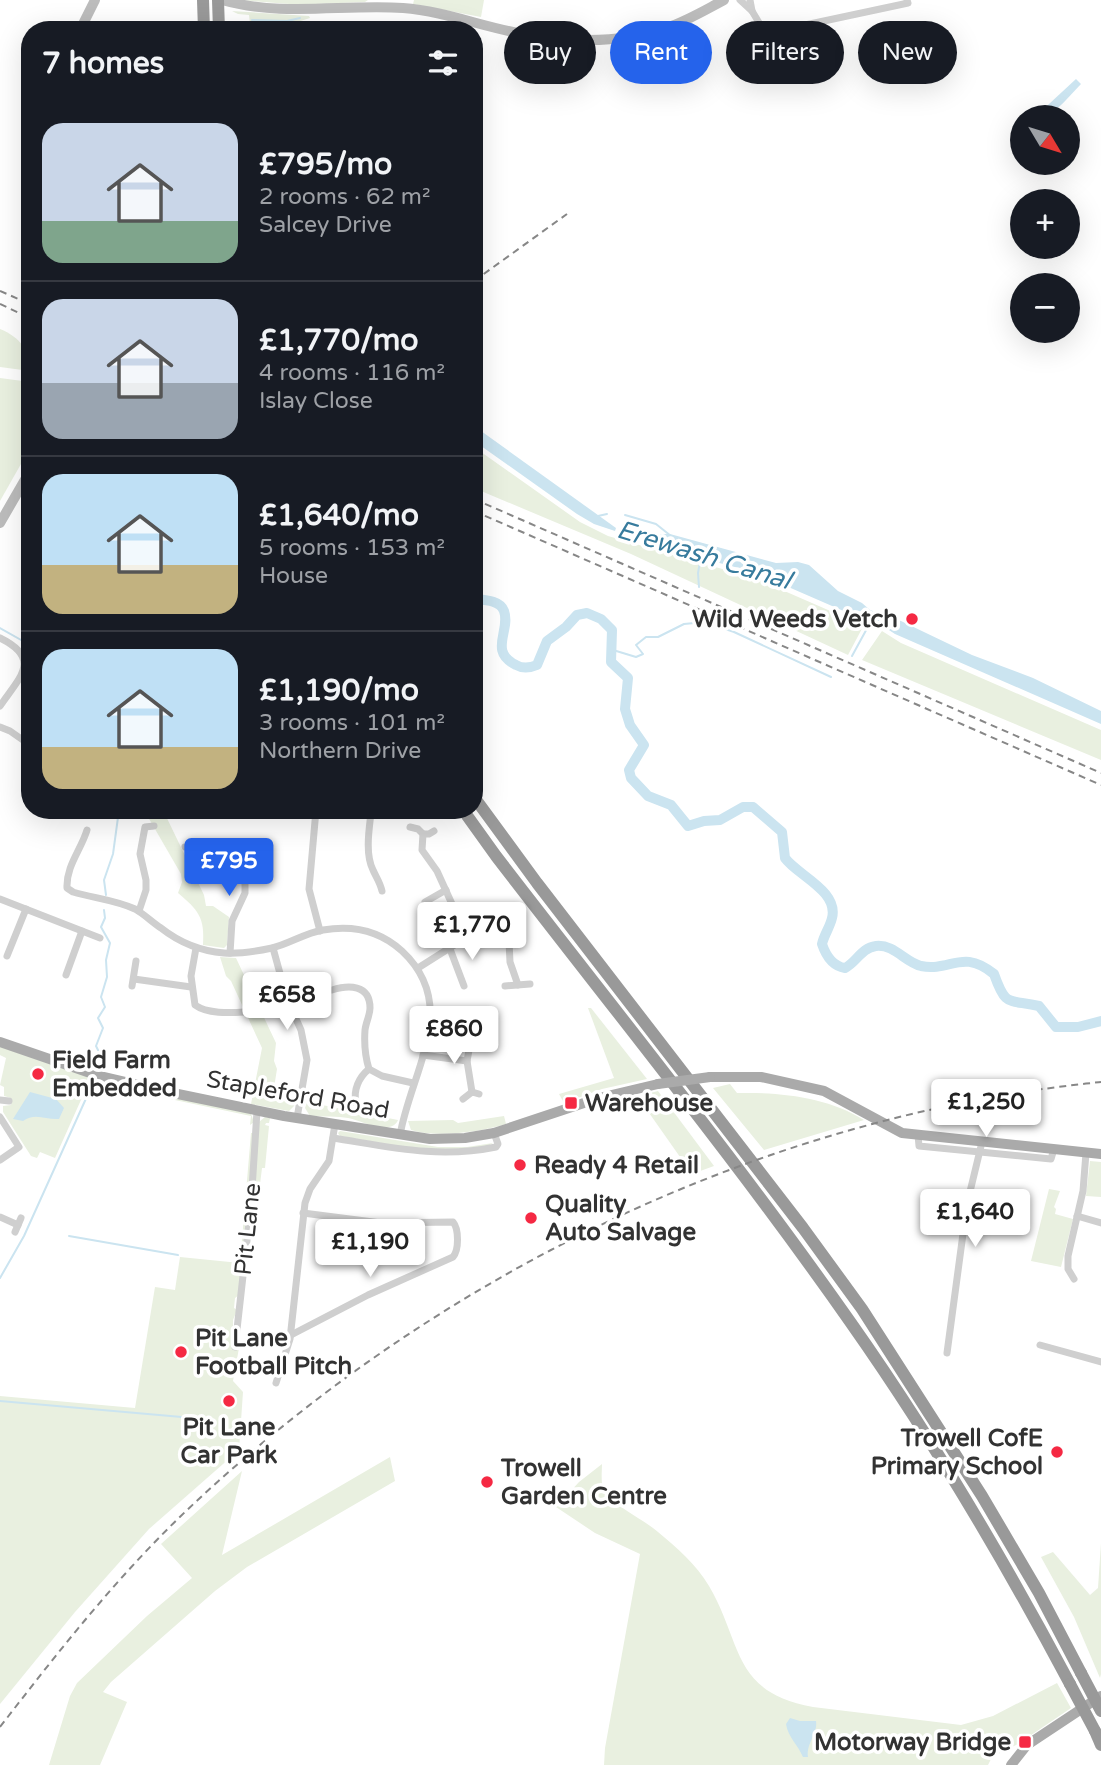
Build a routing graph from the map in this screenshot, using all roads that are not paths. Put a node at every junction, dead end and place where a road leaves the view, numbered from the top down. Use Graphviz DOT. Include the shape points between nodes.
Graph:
graph roads {
  1 [pos="96,0"];
  2 [pos="203,0"];
  3 [pos="220,0"];
  4 [pos="724,0"];
  5 [pos="740,0"];
  6 [pos="750,0"];
  7 [pos="907,2"];
  8 [pos="379,4"];
  9 [pos="752,11"];
  10 [pos="85,21"];
  11 [pos="204,21"];
  12 [pos="219,21"];
  13 [pos="469,21"];
  14 [pos="483,24"];
  15 [pos="21,487"];
  16 [pos="0,523"];
  17 [pos="0,638"];
  18 [pos="21,653"];
  19 [pos="21,681"];
  20 [pos="0,706"];
  21 [pos="0,727"];
  22 [pos="21,739"];
  23 [pos="483,809"];
  24 [pos="145,819"];
  25 [pos="315,819"];
  26 [pos="374,819"];
  27 [pos="470,819"];
  28 [pos="145,827"];
  29 [pos="154,827"];
  30 [pos="410,827"];
  31 [pos="87,830"];
  32 [pos="434,831"];
  33 [pos="423,834"];
  34 [pos="84,839"];
  35 [pos="93,842"];
  36 [pos="191,849"];
  37 [pos="56,887"];
  38 [pos="67,888"];
  39 [pos="446,890"];
  40 [pos="382,891"];
  41 [pos="0,899"];
  42 [pos="425,902"];
  43 [pos="26,909"];
  44 [pos="139,911"];
  45 [pos="82,931"];
  46 [pos="320,931"];
  47 [pos="467,937"];
  48 [pos="100,938"];
  49 [pos="509,942"];
  50 [pos="520,943"];
  51 [pos="196,948"];
  52 [pos="273,948"];
  53 [pos="450,949"];
  54 [pos="230,953"];
  55 [pos="7,956"];
  56 [pos="136,961"];
  57 [pos="418,968"];
  58 [pos="66,975"];
  59 [pos="530,984"];
  60 [pos="518,985"];
  61 [pos="464,986"];
  62 [pos="505,986"];
  63 [pos="191,987"];
  64 [pos="332,990"];
  65 [pos="287,999"];
  66 [pos="274,1003"];
  67 [pos="244,1012"];
  68 [pos="471,1039"];
  69 [pos="0,1042"];
  70 [pos="423,1055"];
  71 [pos="467,1061"];
  72 [pos="369,1069"];
  73 [pos="413,1083"];
  74 [pos="352,1098"];
  75 [pos="463,1099"];
  76 [pos="257,1111"];
  77 [pos="0,1117"];
  78 [pos="297,1118"];
  79 [pos="335,1124"];
  80 [pos="494,1133"];
  81 [pos="400,1135"];
  82 [pos="918,1135"];
  83 [pos="333,1138"];
  84 [pos="19,1147"];
  85 [pos="981,1147"];
  86 [pos="1086,1153"];
  87 [pos="1101,1154"];
  88 [pos="26,1156"];
  89 [pos="0,1160"];
  90 [pos="303,1213"];
  91 [pos="1077,1216"];
  92 [pos="0,1217"];
  93 [pos="1101,1223"];
  94 [pos="18,1225"];
  95 [pos="1074,1279"];
  96 [pos="291,1335"];
  97 [pos="1040,1345"];
  98 [pos="235,1347"];
  99 [pos="947,1353"];
  100 [pos="1101,1362"];
  101 [pos="276,1383"];
  102 [pos="1101,1696"];
  103 [pos="1101,1711"];
  104 [pos="1101,1745"];
  105 [pos="1011,1765"];
  1 -- 10 [label="street"];
  2 -- 11 [label="highway"];
  3 -- 8 [label="street" via="300,10"];
  3 -- 12 [label="highway"];
  4 -- 14 [label="street" via="668,27 596,40 518,33"];
  5 -- 9 [label="street"];
  6 -- 9 [label="street"];
  7 -- 9 [label="street" via="777,31 761,26"];
  8 -- 13 [label="street"];
  15 -- 16 [label="street"];
  17 -- 18 [label="street"];
  19 -- 20 [label="street"];
  21 -- 22 [label="street"];
  23 -- 103 [label="highway, bridge" via="862,1309 982,1496"];
  24 -- 28 [label="street"];
  25 -- 46 [label="street" via="309,889"];
  26 -- 40 [label="street" via="368,870"];
  27 -- 104 [label="highway, bridge" via="853,1325 968,1503"];
  28 -- 29 [label="street"];
  28 -- 44 [label="street" via="140,854 146,880"];
  30 -- 33 [label="street"];
  31 -- 34 [label="street"];
  32 -- 33 [label="street"];
  33 -- 39 [label="street" via="422,850"];
  34 -- 35 [label="street"];
  34 -- 38 [label="street" via="72,862"];
  36 -- 54 [label="street" via="205,842 248,849 245,893 232,913"];
  37 -- 38 [label="street"];
  38 -- 44 [label="street"];
  39 -- 42 [label="street"];
  39 -- 47 [label="street"];
  41 -- 43 [label="street"];
  43 -- 45 [label="street"];
  43 -- 55 [label="street"];
  44 -- 51 [label="street"];
  45 -- 48 [label="street"];
  45 -- 58 [label="street"];
  46 -- 52 [label="street"];
  46 -- 57 [label="street" via="371,932 398,947"];
  47 -- 49 [label="street"];
  47 -- 53 [label="street"];
  49 -- 50 [label="street"];
  49 -- 60 [label="street"];
  51 -- 54 [label="street"];
  51 -- 63 [label="street"];
  52 -- 54 [label="street"];
  52 -- 65 [label="street"];
  53 -- 57 [label="street"];
  53 -- 61 [label="street"];
  56 -- 63 [label="street" via="133,982"];
  57 -- 70 [label="street" via="432,1009"];
  59 -- 60 [label="street"];
  60 -- 62 [label="street"];
  63 -- 67 [label="street" via="200,1009"];
  64 -- 72 [label="street" via="347,985 367,995 370,1011 362,1035"];
  65 -- 66 [label="street"];
  65 -- 78 [label="street" via="301,1030 307,1060"];
  68 -- 71 [label="street"];
  69 -- 76 [label="main road, Stapleford Road" via="96,1075"];
  70 -- 71 [label="street"];
  70 -- 73 [label="street"];
  71 -- 75 [label="street" via="476,1093"];
  72 -- 73 [label="street"];
  72 -- 74 [label="street"];
  73 -- 81 [label="street"];
  76 -- 78 [label="main road, Stapleford Road"];
  76 -- 98 [label="street, Pit Lane"];
  77 -- 84 [label="street"];
  78 -- 79 [label="main road, Stapleford Road"];
  79 -- 81 [label="main road, Stapleford Road"];
  79 -- 83 [label="street"];
  80 -- 81 [label="main road, Stapleford Road" via="447,1139"];
  80 -- 82 [label="main road, Stapleford Road, bridge" via="658,1084 761,1077 824,1091 891,1128"];
  80 -- 83 [label="street, Stapleford Road" via="496,1147 452,1154"];
  82 -- 85 [label="main road, Stapleford Road"];
  82 -- 85 [label="street, Stapleford Road" via="919,1146"];
  83 -- 90 [label="street" via="327,1165 308,1194"];
  84 -- 88 [label="street"];
  84 -- 89 [label="street"];
  85 -- 86 [label="main road, Stapleford Road"];
  85 -- 99 [label="street" via="967,1204"];
  86 -- 87 [label="main road, Stapleford Road"];
  86 -- 91 [label="street"];
  90 -- 96 [label="street"];
  90 -- 96 [label="street" via="381,1223 454,1222 457,1252"];
  91 -- 93 [label="street"];
  91 -- 95 [label="street" via="1068,1256"];
  92 -- 94 [label="street"];
  96 -- 101 [label="street"];
  97 -- 100 [label="street"];
  102 -- 105 [label="main road" via="1027,1745"];
}
